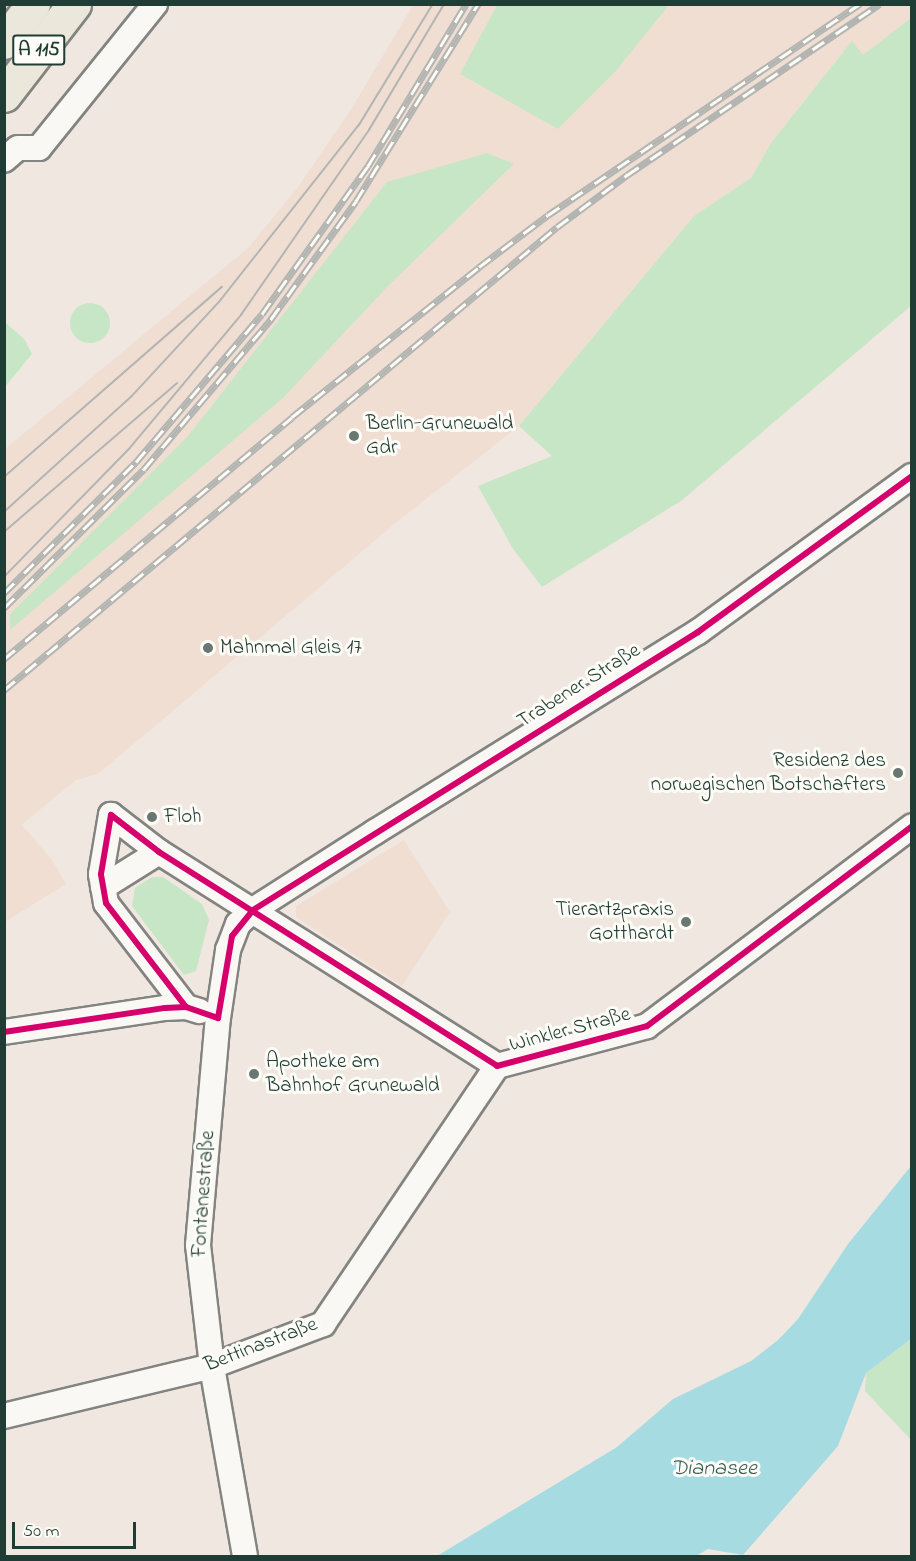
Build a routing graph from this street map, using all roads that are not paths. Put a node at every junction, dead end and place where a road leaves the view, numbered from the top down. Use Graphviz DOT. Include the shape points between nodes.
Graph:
graph roads {
  1 [pos="33,4"];
  2 [pos="74,4"];
  3 [pos="155,4"];
  4 [pos="4,42"];
  5 [pos="4,95"];
  6 [pos="4,160"];
  7 [pos="912,476"];
  8 [pos="912,826"];
  9 [pos="159,852"];
  10 [pos="103,887"];
  11 [pos="253,910"];
  12 [pos="186,1007"];
  13 [pos="218,1018"];
  14 [pos="4,1032"];
  15 [pos="497,1066"];
  16 [pos="212,1366"];
  17 [pos="4,1416"];
  18 [pos="245,1557"];
  1 -- 4 [label="highway, A 115"];
  2 -- 5 [label="highway, A 115"];
  3 -- 6 [label="street" via="39,148 18,148"];
  7 -- 11 [label="street, Trabener Straße" via="698,632"];
  8 -- 15 [label="street, Winkler Straße" via="648,1026"];
  9 -- 10 [label="street"];
  9 -- 10 [label="street, Winkler Straße" via="111,815 100,874"];
  9 -- 11 [label="street, Winkler Straße"];
  10 -- 12 [label="street" via="106,903"];
  11 -- 13 [label="street, Fontanestraße" via="232,936"];
  11 -- 15 [label="street, Winkler Straße"];
  12 -- 13 [label="street"];
  12 -- 14 [label="street"];
  13 -- 16 [label="street, Fontanestraße" via="198,1245"];
  15 -- 16 [label="street, Bettinastraße" via="323,1324"];
  16 -- 17 [label="street, Bettinastraße"];
  16 -- 18 [label="street, Fontanestraße"];
}
